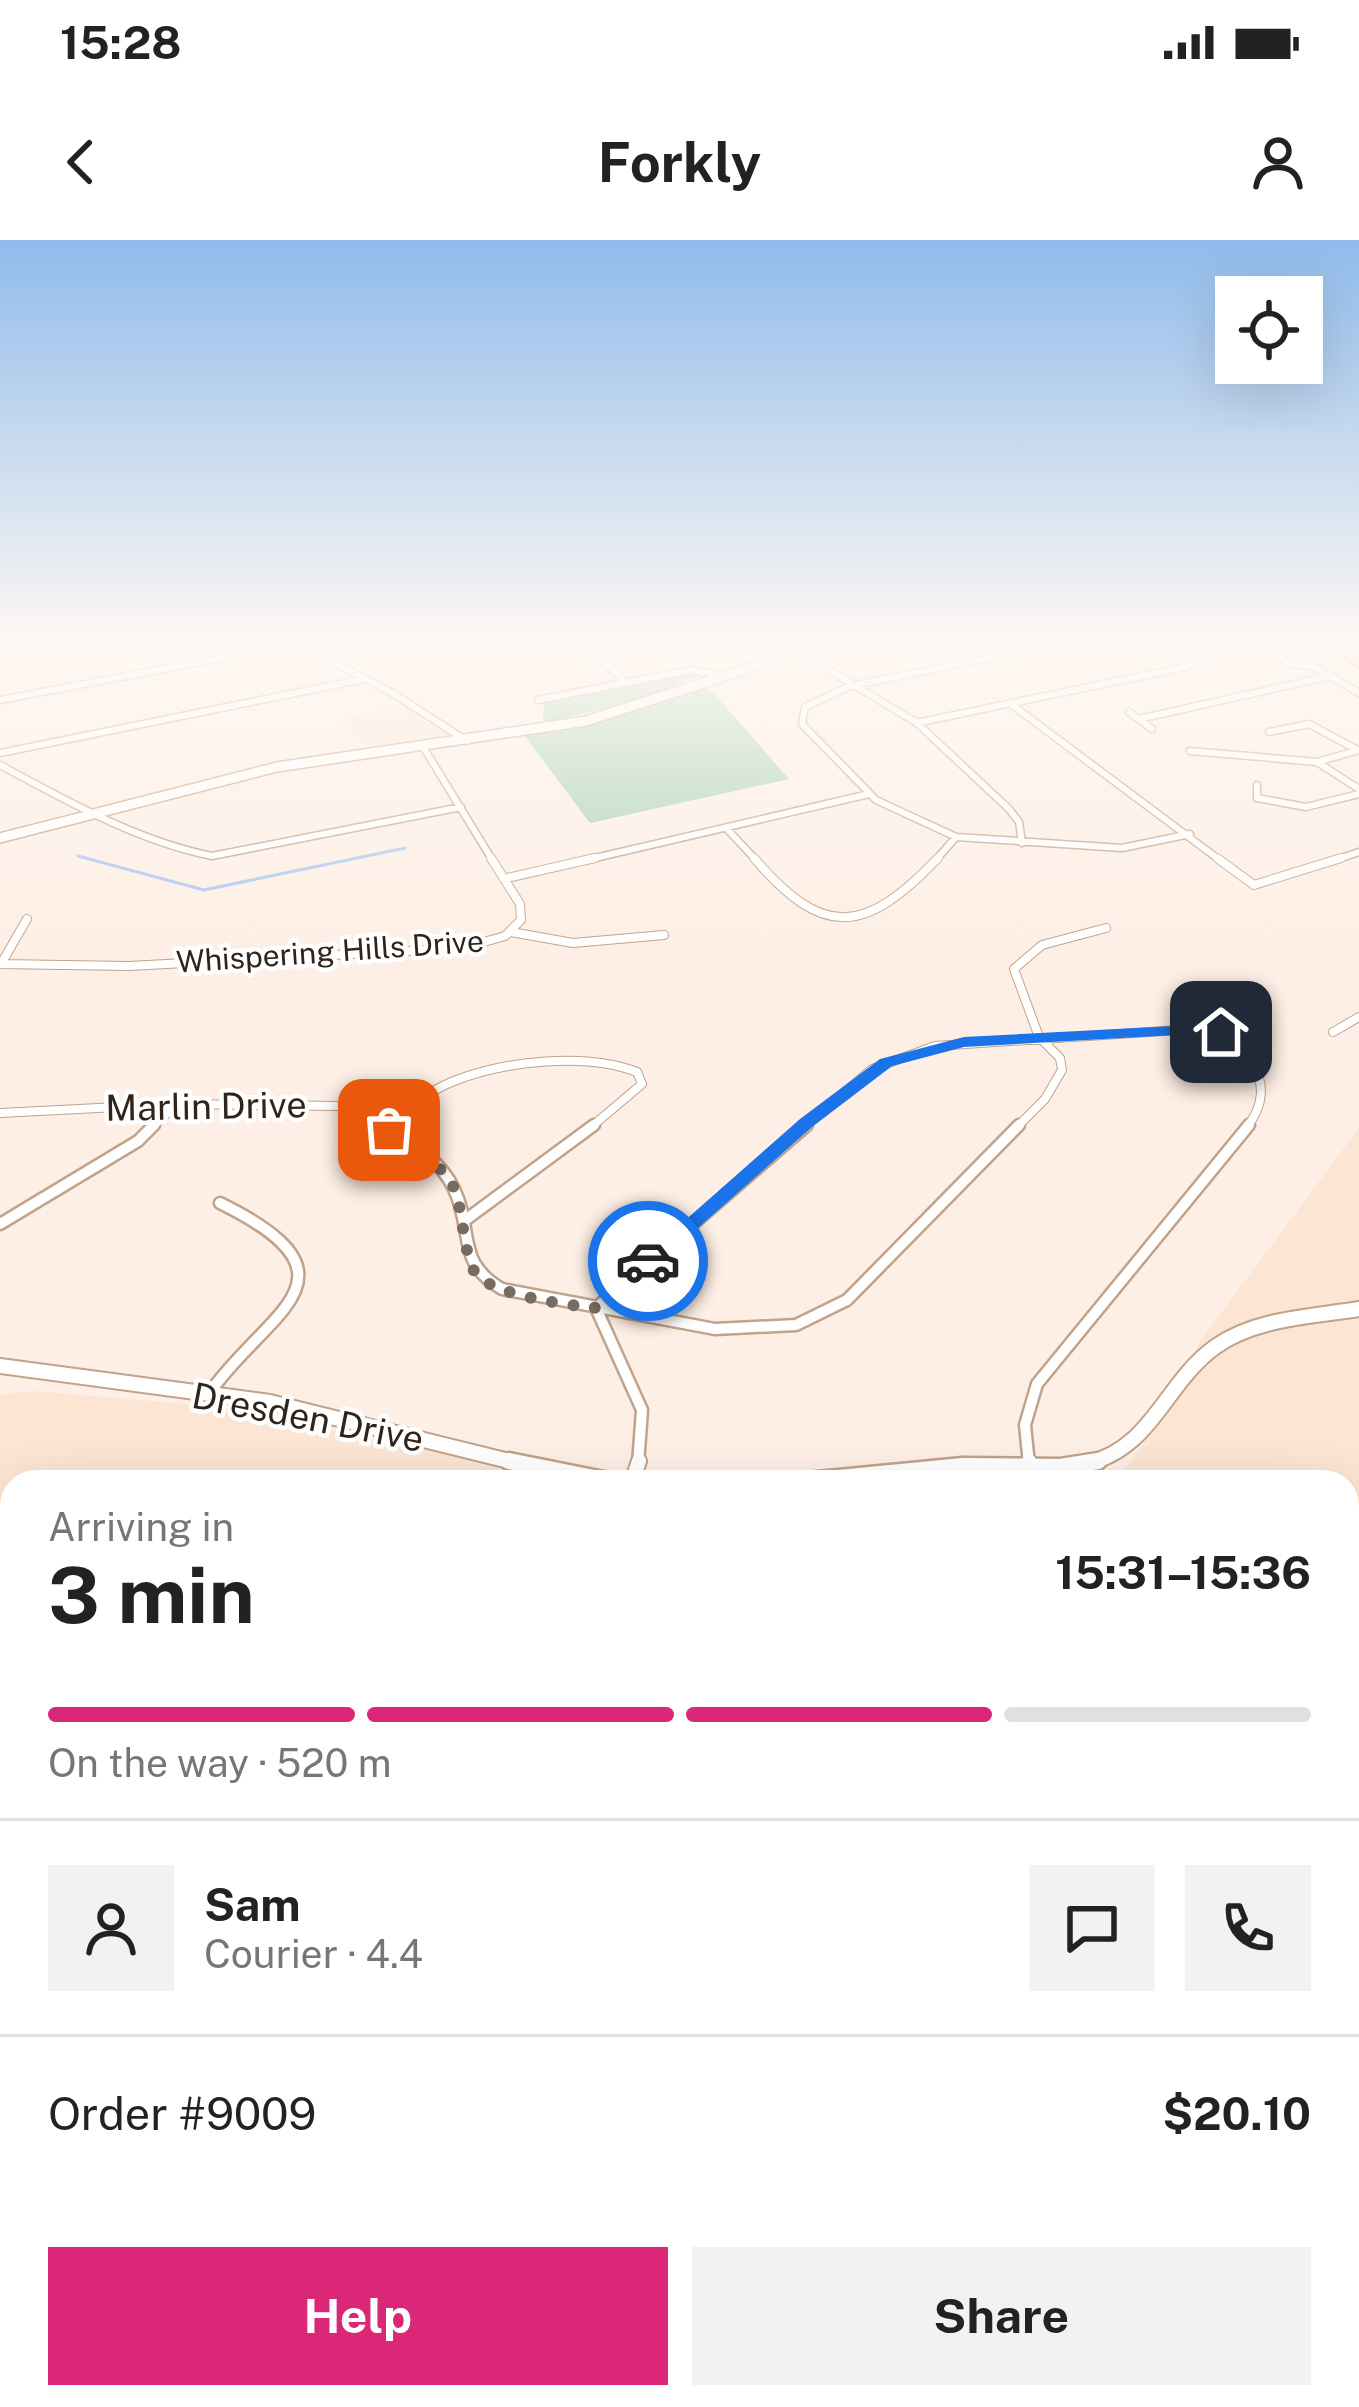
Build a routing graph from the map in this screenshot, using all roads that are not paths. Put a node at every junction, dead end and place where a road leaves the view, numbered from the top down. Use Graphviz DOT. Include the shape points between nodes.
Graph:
graph roads {
  1 [pos="34,746"];
  2 [pos="412,746"];
  3 [pos="423,746"];
  4 [pos="823,746"];
  5 [pos="941,746"];
  6 [pos="1069,746"];
  7 [pos="1359,750"];
  8 [pos="1190,751"];
  9 [pos="0,753"];
  10 [pos="1317,762"];
  11 [pos="0,765"];
  12 [pos="1257,785"];
  13 [pos="1359,791"];
  14 [pos="869,794"];
  15 [pos="461,807"];
  16 [pos="91,809"];
  17 [pos="726,828"];
  18 [pos="1190,834"];
  19 [pos="956,837"];
  20 [pos="0,838"];
  21 [pos="1022,843"];
  22 [pos="1359,852"];
  23 [pos="507,878"];
  24 [pos="27,919"];
  25 [pos="1106,928"];
  26 [pos="511,932"];
  27 [pos="664,935"];
  28 [pos="0,964"];
  29 [pos="1359,1017"];
  30 [pos="1333,1032"];
  31 [pos="1039,1036"];
  32 [pos="177,1104"];
  33 [pos="0,1113"];
  34 [pos="384,1126"];
  35 [pos="220,1203"];
  36 [pos="464,1221"];
  37 [pos="0,1224"];
  38 [pos="596,1308"];
  39 [pos="1359,1309"];
  40 [pos="0,1366"];
  41 [pos="208,1395"];
  42 [pos="1030,1468"];
  43 [pos="547,1470"];
  44 [pos="636,1470"];
  45 [pos="925,1470"];
  1 -- 9 [label="street"];
  2 -- 16 [label="street"];
  3 -- 15 [label="street, Whispering Hills Drive"];
  4 -- 14 [label="street"];
  5 -- 21 [label="street" via="1009,808"];
  6 -- 18 [label="street"];
  7 -- 10 [label="street"];
  8 -- 10 [label="street"];
  10 -- 13 [label="street"];
  11 -- 16 [label="street"];
  12 -- 13 [label="street" via="1257,798 1306,807"];
  14 -- 17 [label="street"];
  14 -- 19 [label="street"];
  15 -- 16 [label="street" via="212,856 176,849"];
  15 -- 23 [label="street, Whispering Hills Drive"];
  16 -- 20 [label="street"];
  17 -- 19 [label="street" via="794,902 837,916 867,914 893,900"];
  17 -- 23 [label="street"];
  18 -- 21 [label="street" via="1122,848"];
  18 -- 22 [label="street" via="1254,885"];
  19 -- 21 [label="street"];
  23 -- 26 [label="street, Whispering Hills Drive" via="522,911"];
  24 -- 28 [label="street"];
  25 -- 31 [label="street" via="1049,942 1020,959 1014,979"];
  26 -- 27 [label="street" via="573,943"];
  26 -- 28 [label="street, Whispering Hills Drive" via="463,947 129,966"];
  29 -- 30 [label="street"];
  31 -- 38 [label="street" via="935,1046 872,1069"];
  31 -- 38 [label="street" via="1062,1070 1045,1100 826,1315 748,1332"];
  31 -- 42 [label="street" via="1214,1030 1258,1072 1262,1103 1037,1384 1021,1436"];
  32 -- 33 [label="street, Marlin Drive"];
  32 -- 34 [label="street, Marlin Drive" via="312,1102 364,1113"];
  32 -- 37 [label="street" via="138,1141"];
  34 -- 36 [label="street, Marlin Drive" via="438,1166"];
  34 -- 36 [label="street" via="442,1087 486,1070 607,1062 637,1072 642,1084 627,1102"];
  35 -- 41 [label="street" via="291,1251 299,1269 291,1305 232,1360"];
  36 -- 38 [label="street, Marlin Drive" via="470,1263 485,1282"];
  38 -- 44 [label="street" via="646,1418"];
  39 -- 42 [label="street" via="1243,1332 1200,1359 1138,1439 1116,1454"];
  40 -- 41 [label="street, Dresden Drive"];
  41 -- 43 [label="street, Dresden Drive" via="270,1402"];
  42 -- 45 [label="street"];
}
